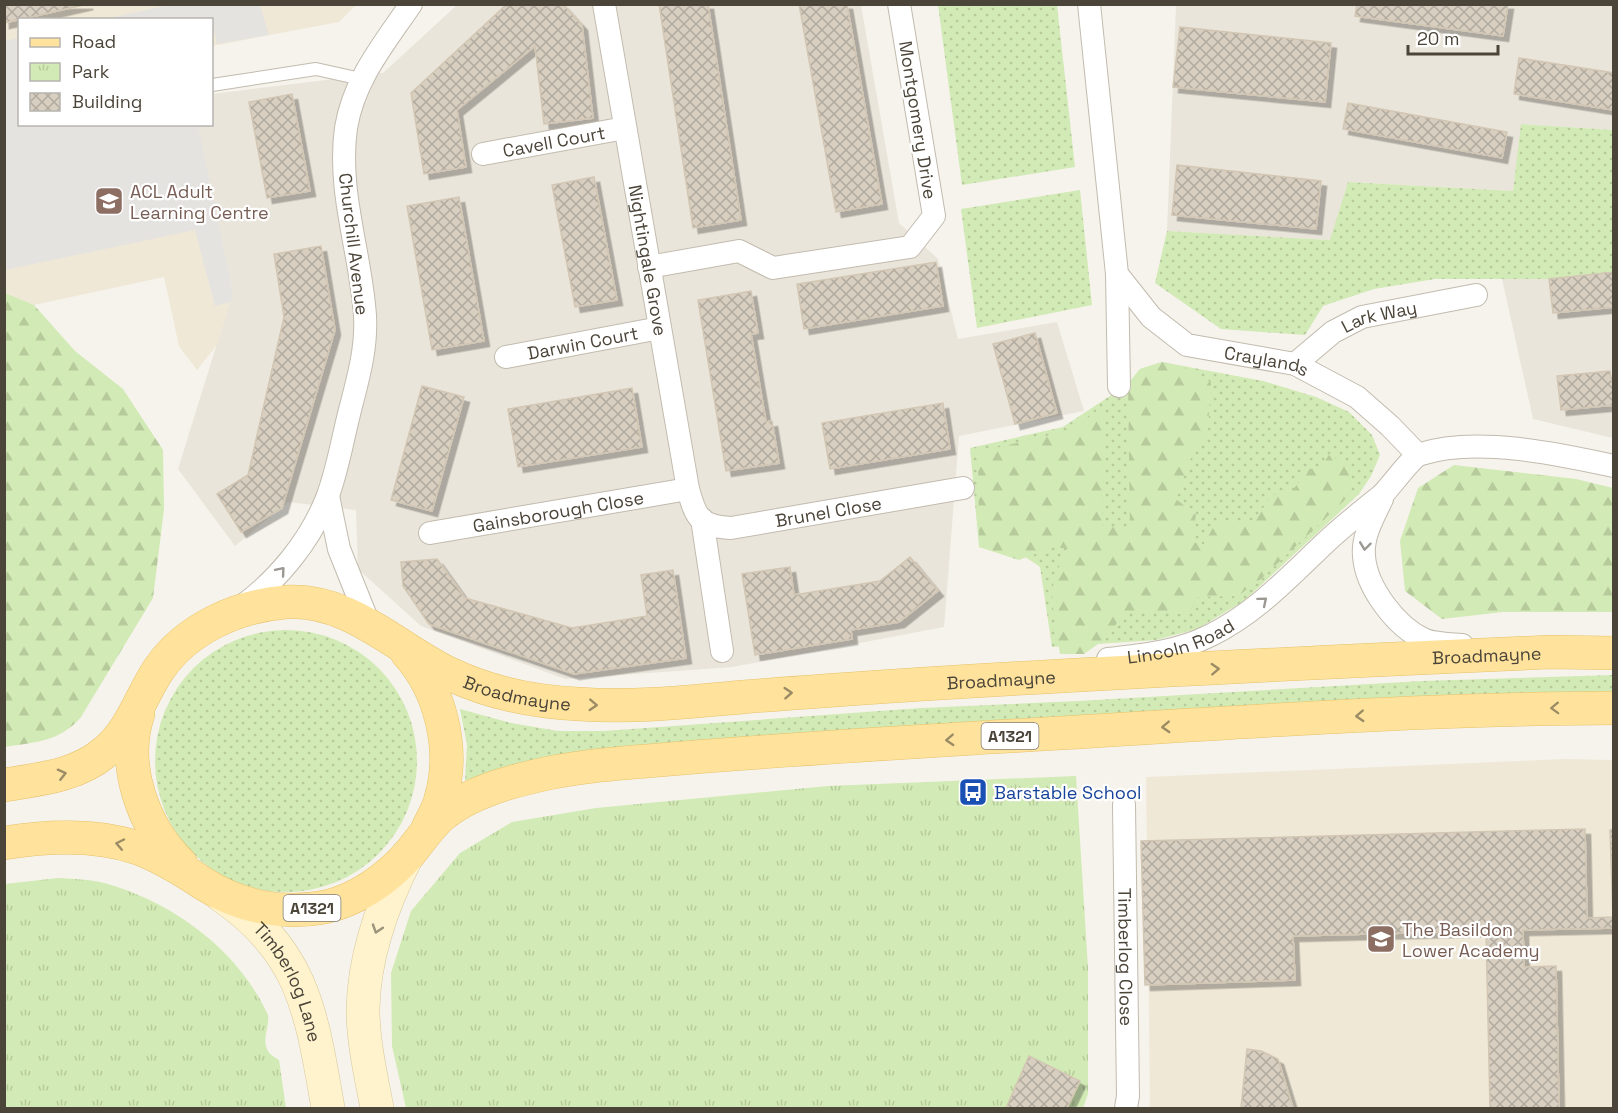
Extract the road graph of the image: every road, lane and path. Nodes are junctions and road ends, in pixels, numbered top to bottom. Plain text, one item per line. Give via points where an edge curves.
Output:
1 (411, 4) edge
2 (604, 4) edge
3 (899, 4) edge
4 (1089, 4) edge
5 (361, 79) junction
6 (213, 85) edge
7 (625, 128) junction
8 (483, 154) dead end
9 (650, 267) junction
10 (1117, 274) junction
11 (1476, 295) dead end
12 (660, 328) junction
13 (506, 357) dead end
14 (1295, 364) junction
15 (1119, 387) dead end
16 (1418, 455) junction
17 (1614, 466) edge
18 (963, 488) dead end
19 (688, 489) junction
20 (1385, 492) junction
21 (328, 496) junction
22 (699, 517) junction
23 (430, 533) dead end
24 (219, 620) junction
25 (369, 624) junction
26 (400, 645) junction
27 (722, 651) dead end
28 (1552, 652) junction
29 (1614, 653) edge
30 (926, 684) junction
31 (140, 706) junction
32 (1614, 708) edge
33 (4, 784) edge
34 (1124, 805) dead end
35 (4, 843) edge
36 (416, 845) junction
37 (199, 880) junction
38 (328, 1108) edge
39 (377, 1108) edge
40 (1126, 1108) edge

1 - 5 street, Churchill Avenue
2 - 7 street, Nightingale Grove
3 - 9 street, Montgomery Drive via 933,216 910,247 773,268 739,251
4 - 10 street
5 - 6 lane via 316,69
5 - 21 street, Churchill Avenue via 346,127 344,175 365,336
7 - 8 street, Cavell Court
7 - 9 street, Nightingale Grove
9 - 12 street, Nightingale Grove
10 - 14 street, Craylands via 1151,317 1187,345
10 - 15 street
11 - 14 street, Lark Way via 1362,317 1333,332
12 - 13 street, Darwin Court
12 - 19 street, Nightingale Grove
14 - 16 street, Craylands via 1357,397
16 - 17 street via 1451,447 1490,446
16 - 20 street, Lincoln Road
18 - 22 street, Brunel Close via 731,528 712,527
19 - 22 street, Nightingale Grove
19 - 23 street, Gainsborough Close
20 -> 28 street, Lincoln Road via 1367,530 1363,555 1369,580 1392,616 1426,640 1478,648
30 -> 20 street, Lincoln Road via 1167,651 1209,637 1247,614
24 -> 21 street, Churchill Avenue via 273,580 308,536
21 - 25 street, Churchill Avenue via 339,549
22 - 27 street, Nightingale Grove
24 - 25 main road, Broadmayne / A1321 via 254,607 290,602 316,604
24 - 31 main road, Broadmayne / A1321 via 191,636 174,652 159,669
25 - 26 main road, Broadmayne / A1321
26 -> 30 main road, Broadmayne / A1321 via 453,675 492,690 570,704 624,706
26 - 36 main road, Broadmayne / A1321 via 430,685 446,749 441,800
28 - 29 main road, Broadmayne / A1321
30 -> 28 main road, Broadmayne / A1321
33 -> 31 main road, Broadmayne / A1321 via 70,772 91,762 119,738
31 - 37 main road, Broadmayne / A1321 via 132,749 138,791 157,836
32 -> 36 main road, Broadmayne / A1321 via 1278,720 626,763 551,772 499,786 441,816
34 - 40 street, Timberlog Close
37 -> 35 main road, Broadmayne / A1321 via 163,859 106,841 48,838
36 - 37 main road, Broadmayne / A1321 via 370,888 326,907 257,907
36 -> 39 main road via 395,879 374,936 364,985 365,1034
37 - 38 main road, Timberlog Lane via 257,923 273,941 301,988 318,1046

